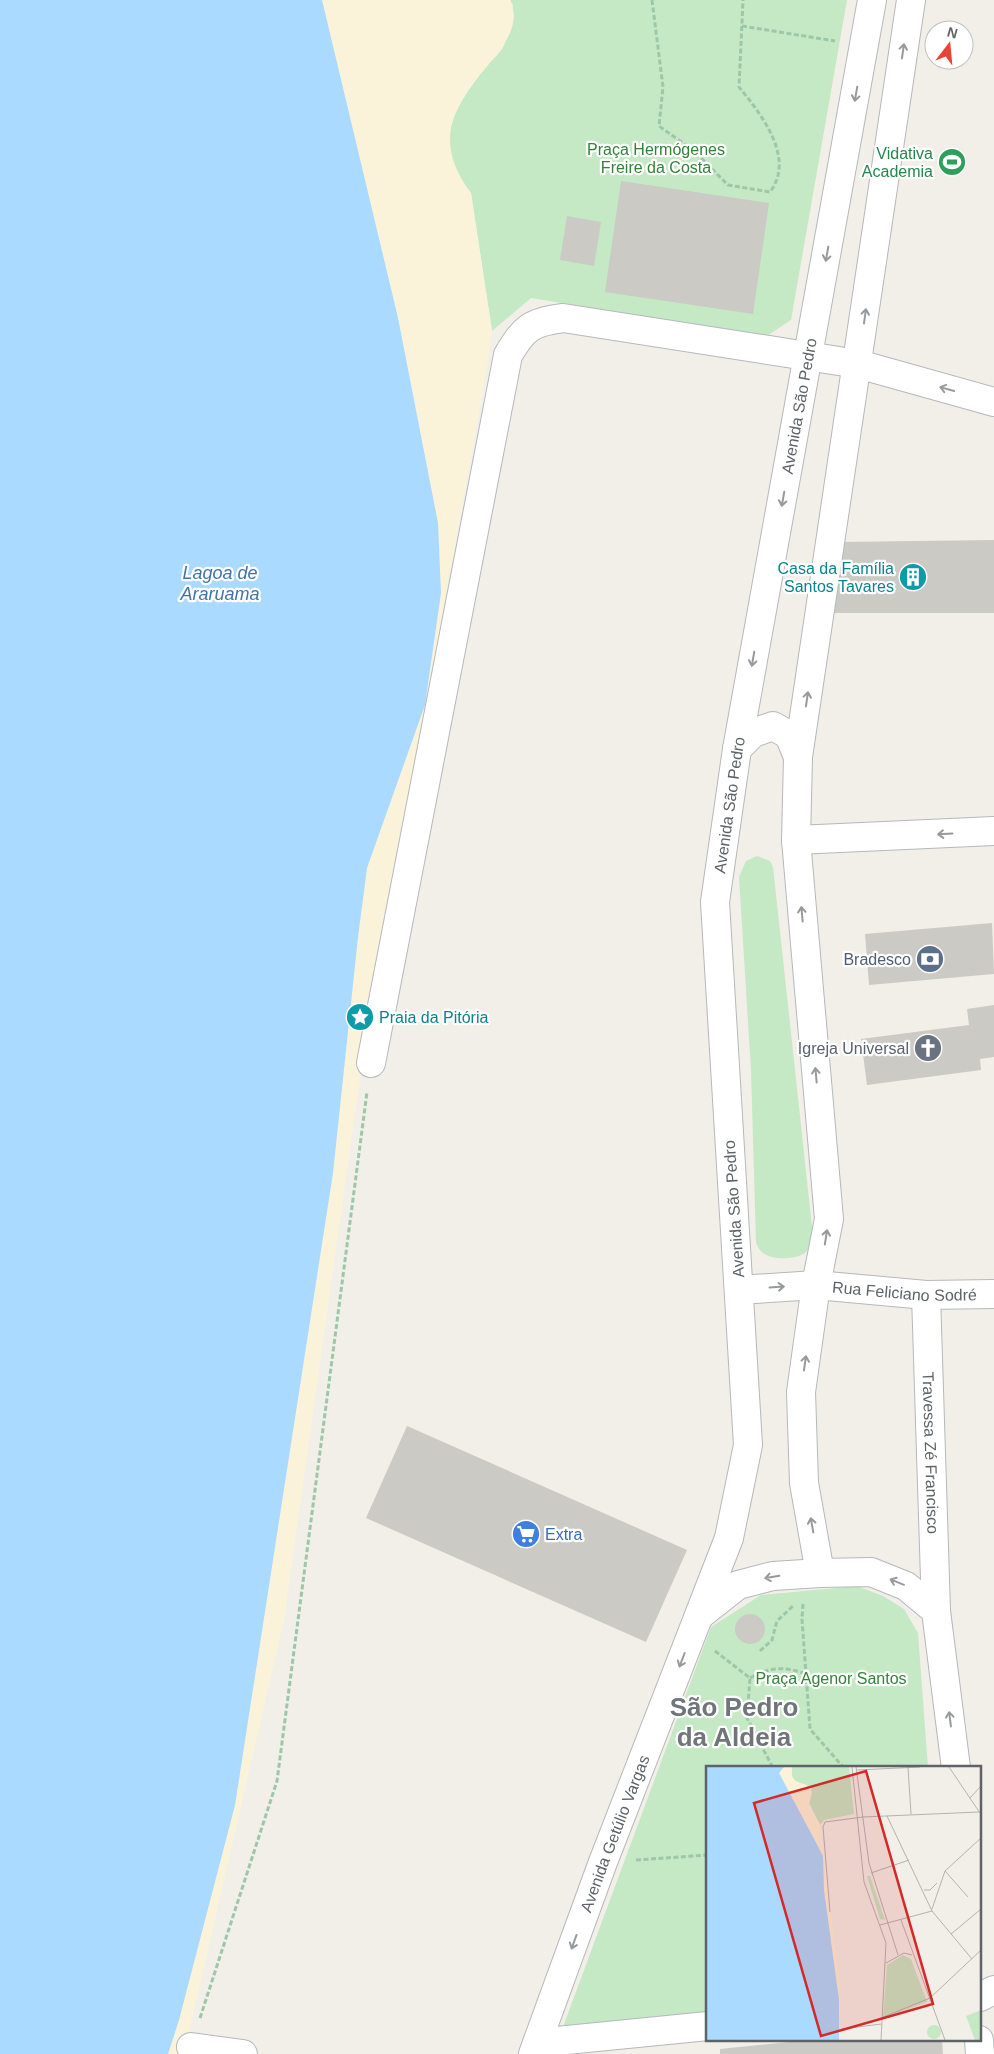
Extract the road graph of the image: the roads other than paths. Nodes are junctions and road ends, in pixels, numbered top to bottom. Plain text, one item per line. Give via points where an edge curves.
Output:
1 (872, 0) edge
2 (911, 0) edge
3 (809, 357) junction
4 (858, 364) junction
5 (994, 402) edge
6 (737, 749) junction
7 (798, 757) junction
8 (994, 832) edge
9 (796, 840) junction
10 (371, 1063) road end
11 (816, 1285) junction
12 (739, 1290) junction
13 (994, 1294) edge
14 (926, 1295) junction
15 (820, 1573) junction
16 (936, 1611) junction
17 (695, 1626) junction
18 (956, 1766) edge
19 (994, 1990) edge
20 (982, 1996) edge
21 (706, 2026) edge
22 (191, 2046) road end
23 (535, 2048) edge
24 (243, 2054) edge

1 -> 3 street, Avenida São Pedro
4 -> 2 street
3 - 4 street
3 -> 6 street, Avenida São Pedro
3 - 10 street via 563,318 540,321 522,332 508,356
5 -> 4 street
7 -> 4 street
6 - 7 street via 753,733 773,726 789,735
6 - 12 street, Avenida São Pedro via 715,902
7 - 9 street
8 -> 9 street
11 -> 9 street via 829,1219
12 -> 11 street, Rua Feliciano Sodré
11 - 14 street, Rua Feliciano Sodré
15 -> 11 street via 804,1483 801,1392
12 - 17 street, Avenida São Pedro via 748,1445 729,1538
13 - 14 street, Rua Feliciano Sodré
14 - 16 street, Travessa Zé Francisco
16 -> 15 street via 906,1586 871,1572
15 -> 17 street via 773,1576 738,1585
18 -> 16 street, Travessa Zé Francisco
17 -> 23 street, Avenida Getúlio Vargas
19 - 20 street
21 - 23 street
22 - 24 street

